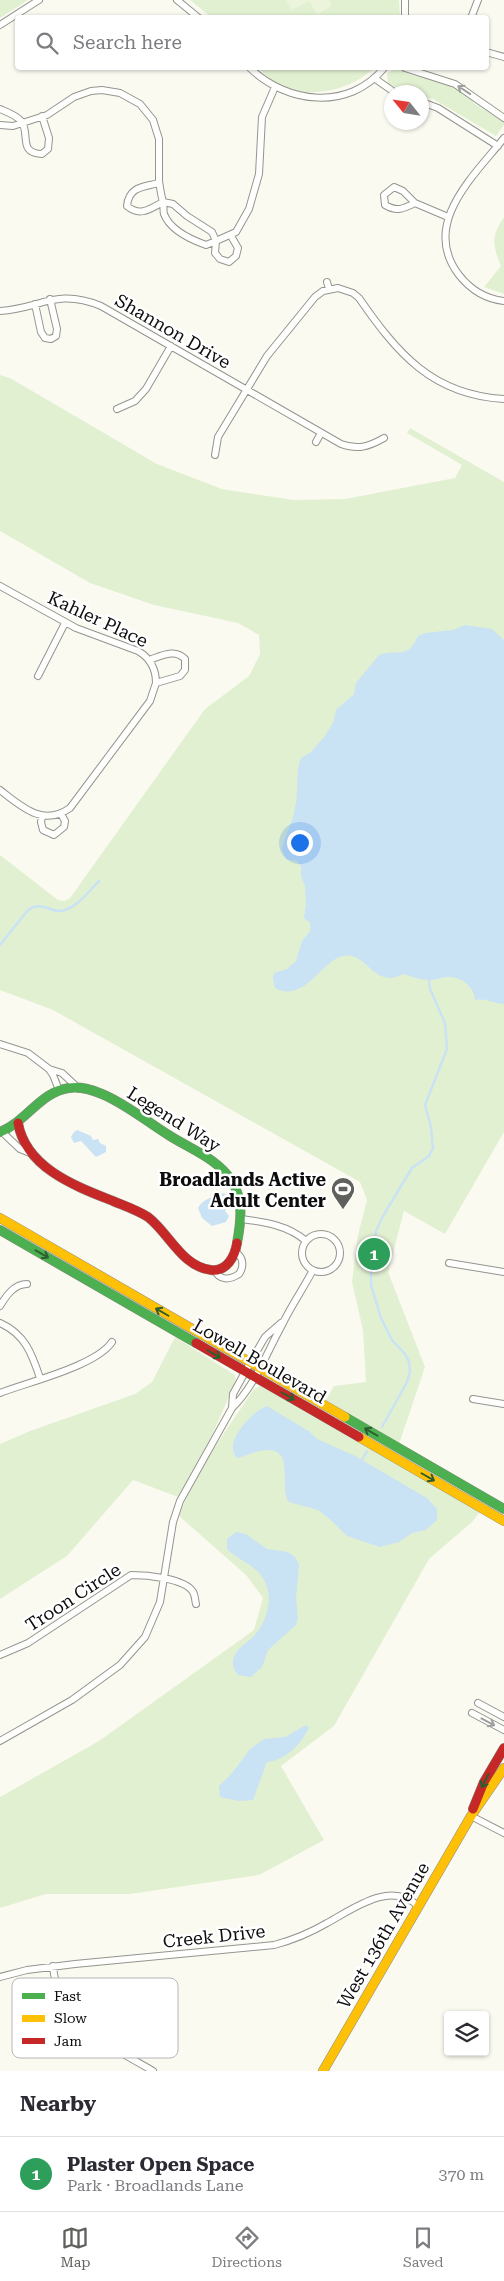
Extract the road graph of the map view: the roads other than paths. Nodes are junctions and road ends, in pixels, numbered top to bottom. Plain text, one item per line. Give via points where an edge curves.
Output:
1 (39, 0) edge
2 (177, 0) edge
3 (405, 0) edge
4 (478, 0) edge
5 (15, 15) edge
6 (16, 15) edge
7 (195, 15) edge
8 (405, 15) edge
9 (472, 15) edge
10 (0, 25) edge
11 (489, 53) edge
12 (504, 58) edge
13 (253, 70) edge
14 (382, 70) edge
15 (411, 70) edge
16 (374, 78) junction
17 (384, 85) edge
18 (275, 87) junction
19 (429, 105) edge
20 (0, 110) edge
21 (42, 116) junction
22 (504, 118) edge
23 (23, 122) junction
24 (0, 125) edge
25 (504, 138) edge
26 (498, 146) junction
27 (160, 183) junction
28 (164, 202) junction
29 (415, 203) junction
30 (448, 217) junction
31 (231, 236) junction
32 (216, 241) junction
33 (50, 299) junction
34 (504, 301) edge
35 (35, 304) junction
36 (0, 311) edge
37 (171, 346) junction
38 (246, 390) junction
39 (504, 399) edge
40 (117, 409) dead end
41 (320, 433) junction
42 (384, 438) dead end
43 (316, 442) dead end
44 (215, 455) dead end
45 (0, 586) edge
46 (65, 623) junction
47 (149, 660) junction
48 (38, 676) dead end
49 (156, 683) junction
50 (0, 790) edge
51 (61, 814) junction
52 (42, 816) junction
53 (0, 1044) edge
54 (48, 1069) junction
55 (77, 1087) junction
56 (59, 1090) junction
57 (18, 1123) junction
58 (1, 1132) edge
59 (30, 1153) junction
60 (0, 1218) edge
61 (242, 1219) junction
62 (0, 1230) edge
63 (306, 1241) junction
64 (235, 1252) junction
65 (449, 1263) dead end
66 (215, 1270) junction
67 (313, 1270) junction
68 (504, 1272) edge
69 (27, 1284) dead end
70 (0, 1306) edge
71 (283, 1321) junction
72 (0, 1323) edge
73 (112, 1342) dead end
74 (250, 1362) junction
75 (260, 1368) junction
76 (245, 1372) junction
77 (255, 1377) junction
78 (40, 1378) junction
79 (0, 1393) edge
80 (473, 1399) dead end
81 (504, 1404) edge
82 (232, 1408) junction
83 (504, 1509) edge
84 (504, 1521) edge
85 (164, 1579) junction
86 (196, 1604) dead end
87 (0, 1655) edge
88 (478, 1703) dead end
89 (472, 1714) dead end
90 (504, 1717) edge
91 (504, 1730) edge
92 (0, 1741) edge
93 (504, 1748) edge
94 (504, 1768) edge
95 (471, 1816) junction
96 (504, 1834) edge
97 (418, 1906) junction
98 (53, 1966) junction
99 (0, 1977) edge
100 (56, 1978) edge
101 (131, 2058) edge
102 (153, 2071) edge
103 (323, 2071) edge

1 - 6 street
2 - 7 street
3 - 8 street
4 - 9 street
5 - 10 street
11 - 12 street
13 - 18 street
14 - 16 street
22 -> 15 street via 455,84
16 - 17 street
16 - 18 street via 350,92 324,98 298,96
18 - 31 street via 262,116 261,155 255,191 241,226
19 - 26 street
20 - 23 street
21 - 23 street
21 - 23 street via 49,138 48,149 42,154 34,154 28,148
21 - 27 street via 91,91 112,91 130,97 147,112 157,130
23 - 24 street via 13,126
25 - 26 street
26 - 30 street via 456,199
27 - 28 street
27 - 28 street via 134,190 128,196 127,206 142,212
28 - 32 street via 173,204 212,232
28 - 32 street via 164,214 175,228 206,245
29 - 29 street via 403,190 394,187 384,195 385,205 392,209 401,210
29 - 30 street
30 - 34 street via 446,239 450,260 456,270 470,287
31 - 32 street
31 - 32 street via 238,248 236,256 229,262 215,253
33 - 35 street, Shannon Drive
33 - 35 street via 57,329 56,336 51,339 41,332
33 - 37 street, Shannon Drive via 90,302
35 - 36 street, Shannon Drive
37 - 38 street, Shannon Drive
37 - 40 street via 135,401
38 - 39 street via 274,346 328,285 353,293 405,357 433,378 464,392
38 - 41 street, Shannon Drive
38 - 44 street via 218,437
41 - 42 street, Shannon Drive via 341,444 359,448
41 - 43 street
45 - 46 street, Kahler Place
46 - 47 street, Kahler Place via 138,651
46 - 48 street
47 - 49 street
47 - 49 street, Kahler Place via 172,653 178,653 185,659 183,673
49 - 51 street via 150,701 78,801
50 - 52 street via 27,811
51 - 52 street
51 - 52 street via 64,827 54,835 43,830
53 - 54 street, Legend Way via 28,1052
54 - 55 street, Legend Way via 62,1073
54 - 56 street, Legend Way
55 - 56 main road, Legend Way
55 - 61 main road, Legend Way via 92,1090 118,1103 221,1169 237,1194
56 - 57 main road, Legend Way via 41,1099
57 - 58 main road, Legend Way
57 - 59 main road via 19,1134
58 - 59 street via 20,1149
59 - 66 main road via 40,1164 86,1190 140,1212 158,1226 189,1260
74 -> 60 main road, Lowell Boulevard
61 - 63 street via 276,1225
61 - 64 main road
62 -> 76 main road, Lowell Boulevard
63 - 67 street via 302,1258
63 - 67 street via 321,1234 332,1238 339,1247 339,1258 331,1269 326,1272
64 - 66 main road via 225,1266
64 - 66 street via 242,1262 239,1274 224,1279
65 - 68 street
67 - 71 street
69 - 70 street via 12,1290
71 - 74 street via 265,1337
71 - 75 street
72 - 78 street via 15,1331 26,1344
73 - 78 street via 93,1359
74 - 75 main road, Lowell Boulevard
74 - 76 street
75 - 77 street
83 -> 75 main road, Lowell Boulevard
76 - 77 main road, Lowell Boulevard
76 - 82 street via 233,1394
77 - 82 street via 243,1398
77 -> 84 main road, Lowell Boulevard
78 - 79 street
80 - 81 street
82 - 85 street via 180,1501 172,1522
85 - 86 street, Troon Circle via 186,1586 193,1592
85 - 87 street, Troon Circle via 124,1574 28,1643
85 - 92 street via 151,1626 127,1659 72,1700
88 - 90 street
89 -> 91 street
93 -> 95 main road, West 136th Avenue via 484,1782
94 - 95 main road, West 136th Avenue
95 - 96 street
95 - 97 main road, West 136th Avenue
97 - 98 street, Creek Drive via 404,1898 382,1896 301,1937 274,1945
97 - 103 main road, West 136th Avenue
98 - 99 street, Creek Drive
98 - 100 street
101 - 102 street

